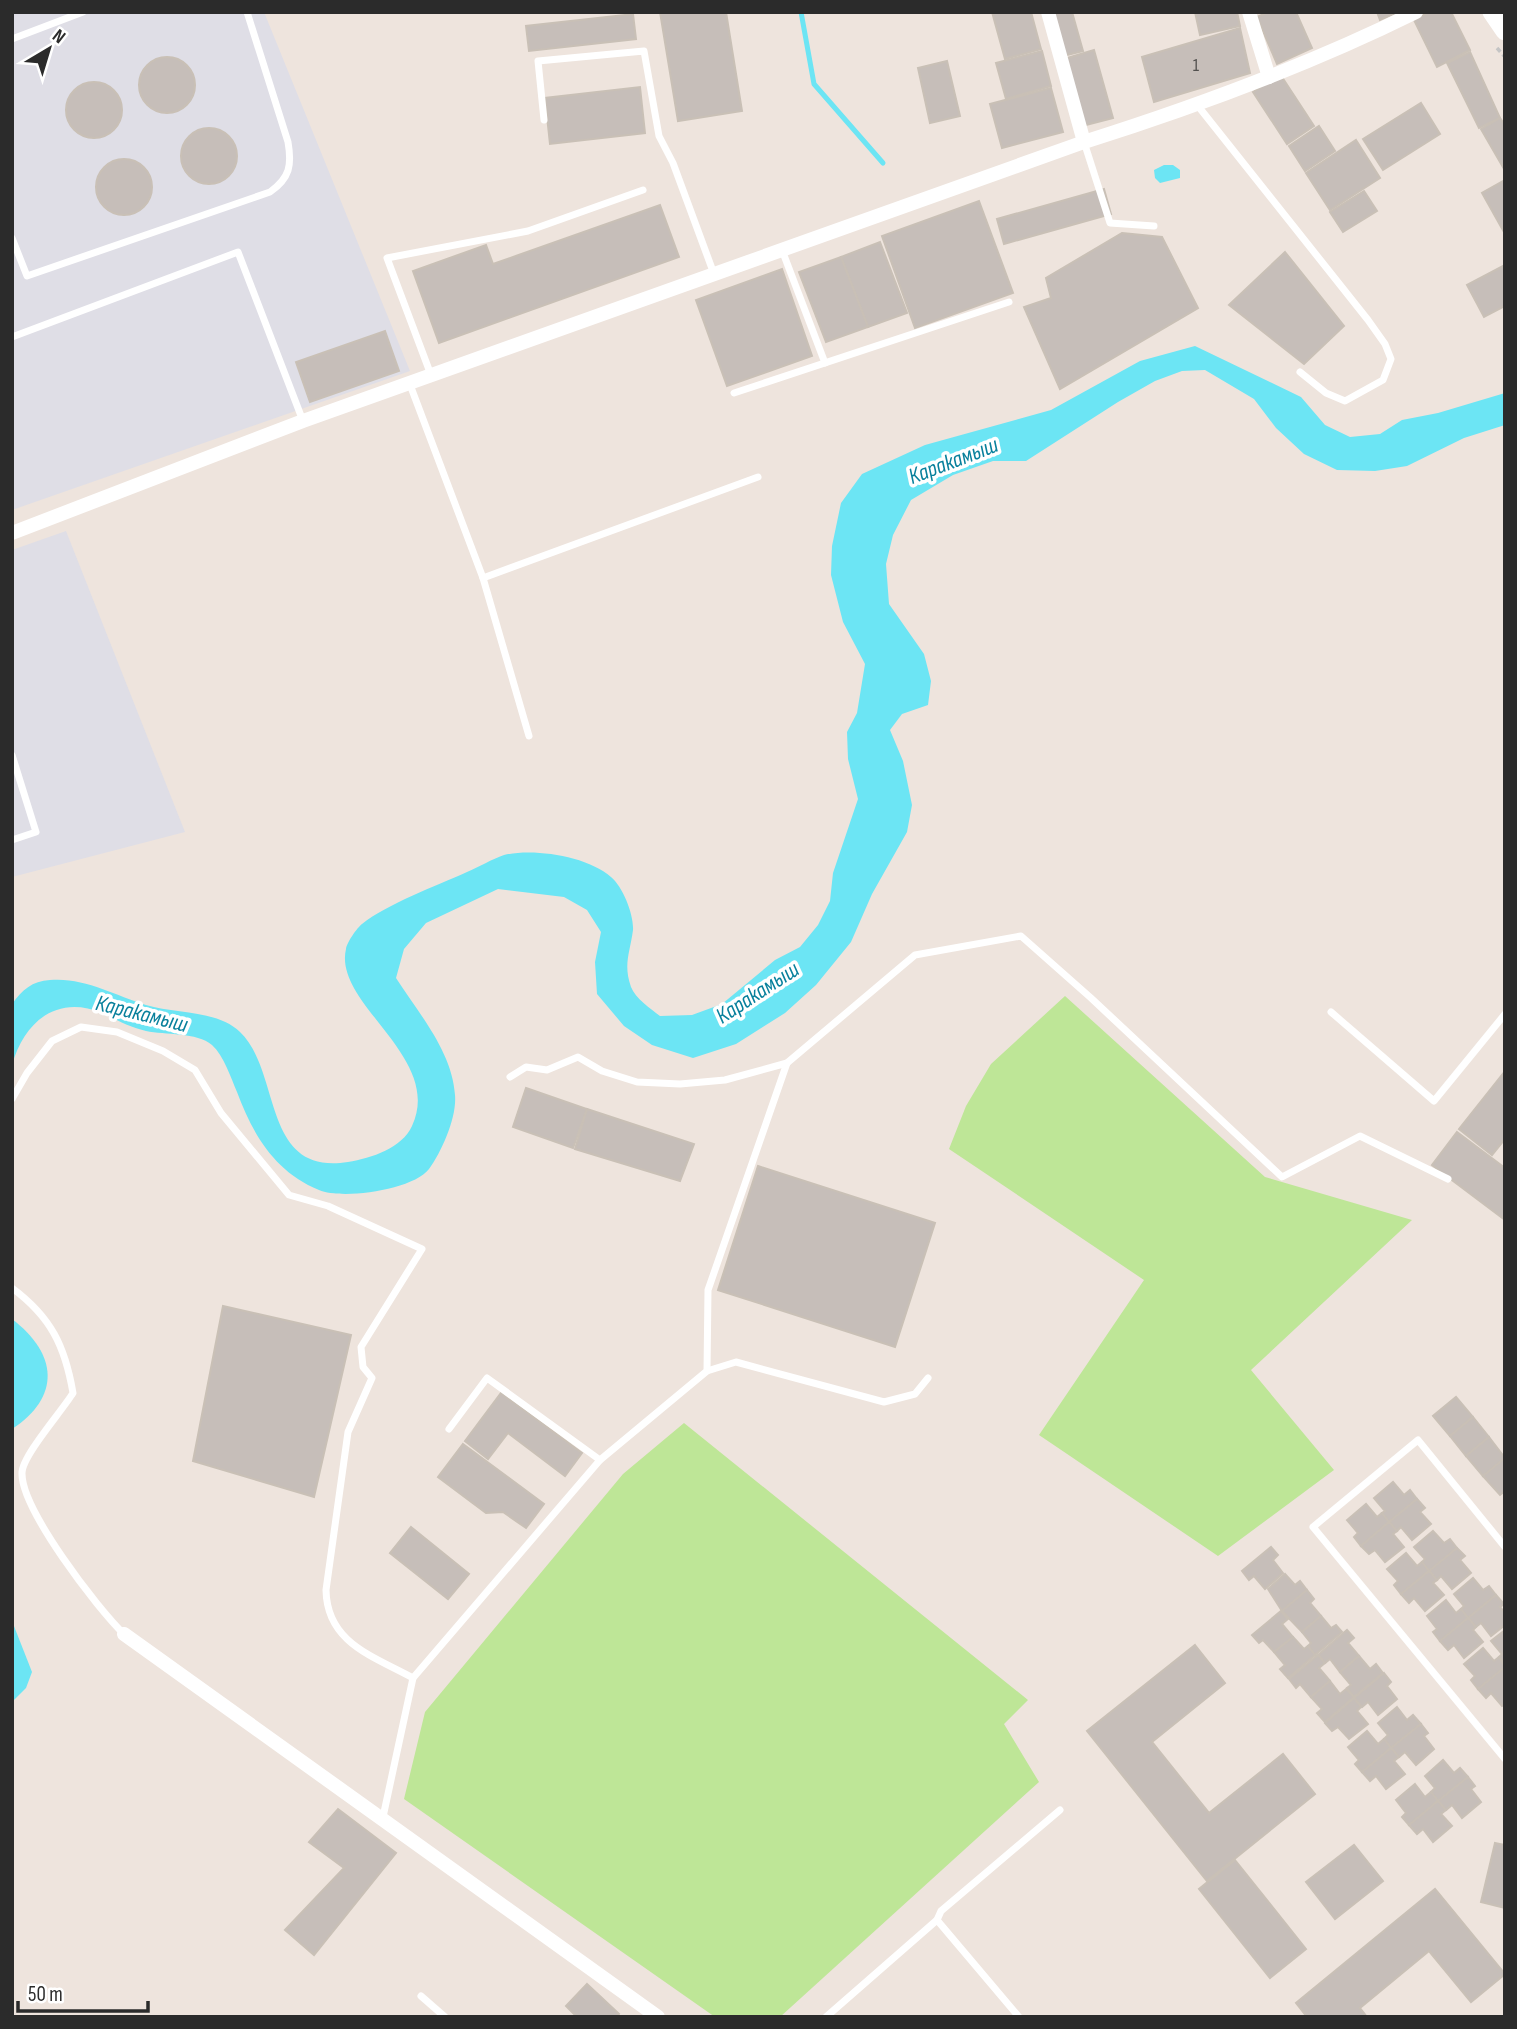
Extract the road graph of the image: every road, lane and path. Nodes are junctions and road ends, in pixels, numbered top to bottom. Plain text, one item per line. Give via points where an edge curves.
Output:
1 (83, 12) edge
2 (247, 12) edge
3 (1048, 12) edge
4 (1249, 12) edge
5 (1416, 12) edge
6 (1492, 12) edge
7 (1505, 31) edge
8 (12, 38) edge
9 (1269, 76) junction
10 (1198, 106) junction
11 (544, 120) dead end
12 (1083, 142) junction
13 (643, 190) dead end
14 (1154, 226) dead end
15 (12, 238) edge
16 (781, 250) junction
17 (714, 274) junction
18 (1009, 302) dead end
19 (12, 337) edge
20 (825, 363) junction
21 (1300, 372) dead end
22 (431, 375) junction
23 (409, 383) junction
24 (734, 393) dead end
25 (303, 421) junction
26 (758, 477) dead end
27 (12, 533) edge
28 (483, 578) junction
29 (529, 736) dead end
30 (12, 755) edge
31 (16, 779) edge
32 (12, 840) edge
33 (1331, 1012) dead end
34 (1505, 1014) edge
35 (788, 1063) junction
36 (510, 1077) dead end
37 (12, 1099) edge
38 (1448, 1179) dead end
39 (12, 1289) edge
40 (707, 1371) junction
41 (928, 1378) dead end
42 (449, 1429) dead end
43 (600, 1460) junction
44 (1505, 1547) edge
45 (124, 1634) joint
46 (413, 1678) junction
47 (1505, 1759) edge
48 (1060, 1810) dead end
49 (383, 1817) junction
50 (937, 1920) junction
51 (421, 1996) dead end
52 (445, 2017) edge
53 (658, 2017) edge
54 (826, 2017) edge
55 (1019, 2017) edge

1 - 8 lane
2 - 15 lane via 288,142 292,164 283,183 270,192 27,276
3 - 12 street
4 - 9 street
5 - 9 street via 1349,45
6 - 7 main road
9 - 10 street
10 - 12 street
10 - 21 lane via 1368,320 1391,359 1383,380 1345,401 1326,393
11 - 17 lane via 538,61 644,51 659,136
12 - 14 lane via 1110,223
12 - 16 street
13 - 22 lane via 528,231 387,258
16 - 17 street
16 - 20 lane
17 - 22 street
18 - 20 lane
19 - 25 lane via 237,252
20 - 24 lane
22 - 23 street
23 - 25 street
23 - 28 lane
25 - 27 street
26 - 28 lane
28 - 29 lane
30 - 31 lane
31 - 32 lane via 36,832
33 - 34 lane via 1433,1101
35 - 36 lane via 725,1080 680,1084 637,1082 602,1071 578,1057 547,1070 526,1067
35 - 38 lane via 915,954 1021,936 1282,1177 1360,1136
35 - 40 lane via 708,1290
37 - 46 lane via 52,1041 81,1027 117,1032 195,1070 221,1113 289,1195 328,1206 422,1249 361,1347 363,1367 372,1378 348,1432 326,1590 326,1608 337,1632
39 - 45 lane via 50,1325 67,1356 73,1393 31,1448 22,1472 30,1507 102,1613
40 - 41 lane via 736,1362 884,1402 915,1394
40 - 43 lane
42 - 43 lane via 487,1378
43 - 46 lane
44 - 47 lane via 1418,1440 1313,1527
45 - 49 street
46 - 49 lane
48 - 50 lane
49 - 53 street
50 - 54 lane
50 - 55 lane
51 - 52 lane

